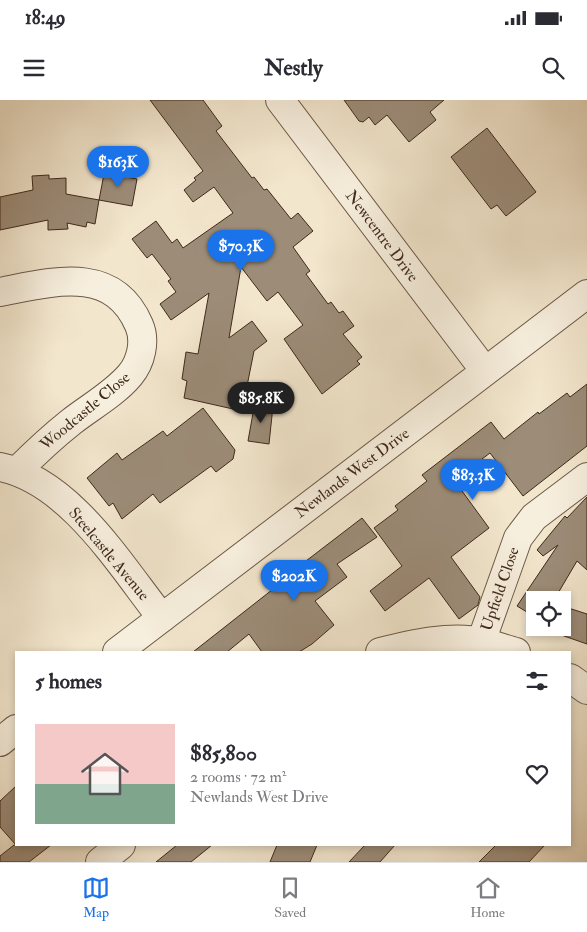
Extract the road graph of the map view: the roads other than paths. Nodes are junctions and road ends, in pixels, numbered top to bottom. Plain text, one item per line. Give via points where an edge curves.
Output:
1 (280, 100) edge
2 (0, 292) edge
3 (587, 294) edge
4 (484, 371) junction
5 (8, 469) edge
6 (587, 477) edge
7 (162, 618) junction
8 (482, 642) junction
9 (118, 651) edge
10 (384, 651) edge
11 (513, 651) edge
12 (571, 679) edge
13 (587, 690) edge
14 (15, 730) edge
15 (0, 742) edge
16 (120, 846) edge
17 (100, 862) edge

1 - 4 street, Newcentre Drive
2 - 5 street, Woodcastle Close via 73,281 96,283 122,298 133,312 143,344 130,375 109,395
3 - 4 street, Newlands West Drive
4 - 7 street, Newlands West Drive
5 - 7 street, Steelcastle Avenue via 58,495
6 - 8 street, Upfield Close via 534,517 518,538
7 - 9 street, Newlands West Drive
8 - 10 street via 418,643
8 - 11 street
12 - 13 street
14 - 15 street
16 - 17 street

